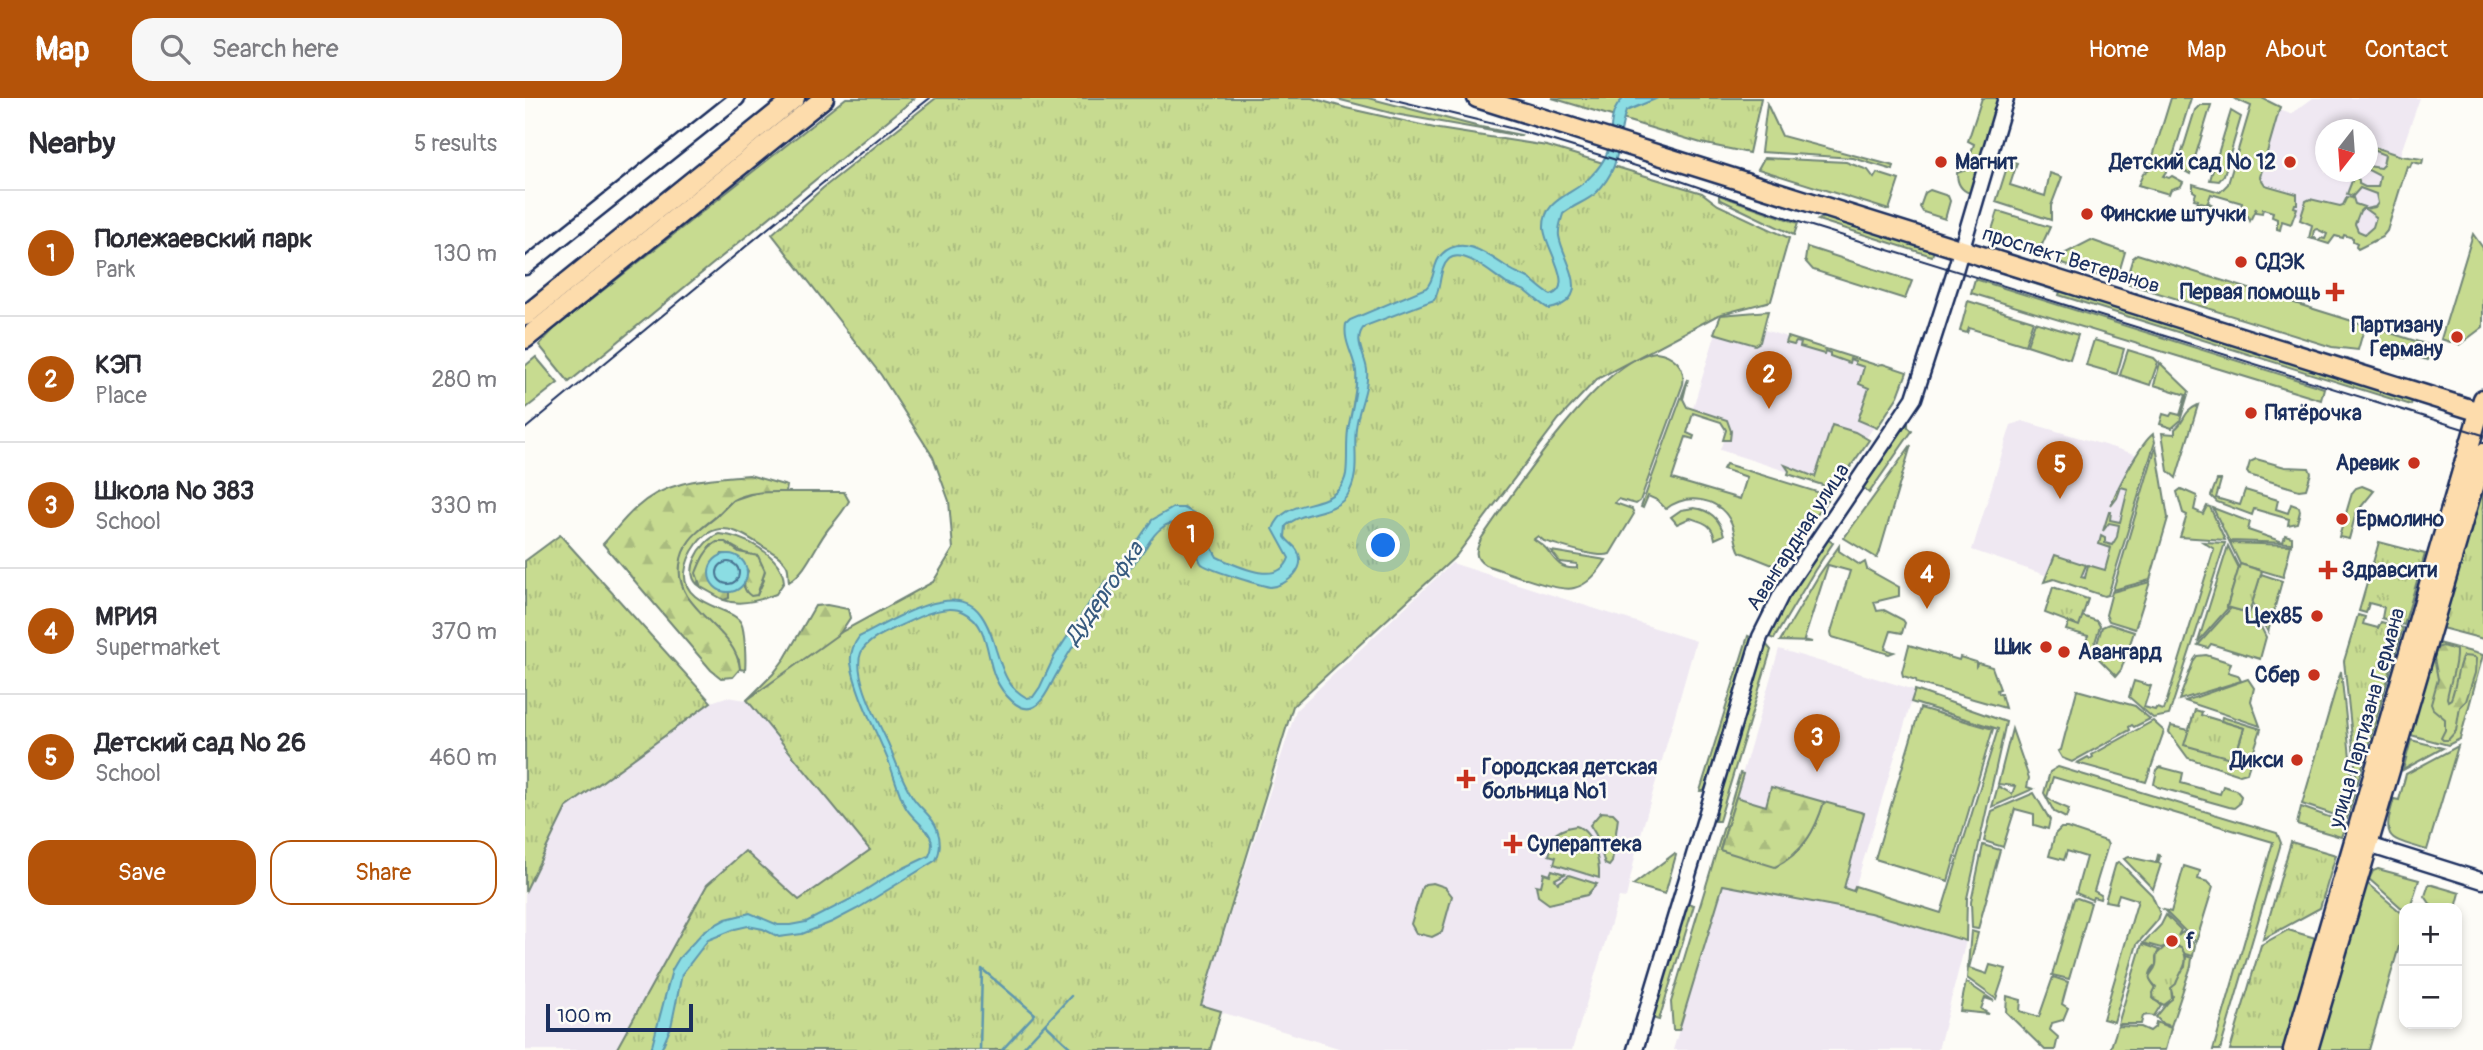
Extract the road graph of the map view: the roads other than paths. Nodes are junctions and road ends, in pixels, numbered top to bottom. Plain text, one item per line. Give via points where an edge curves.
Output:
1 (737, 98) edge
2 (795, 98) edge
3 (824, 98) edge
4 (1477, 98) edge
5 (1510, 98) edge
6 (2005, 98) edge
7 (1591, 128) junction
8 (1962, 245) junction
9 (525, 267) edge
10 (525, 316) edge
11 (525, 339) edge
12 (2482, 405) edge
13 (2483, 453) edge
14 (2361, 843) junction
15 (2483, 881) edge
16 (1635, 1050) edge
17 (2293, 1050) edge
18 (2308, 1050) edge

1 - 9 street
2 - 10 main road
3 - 11 main road
4 - 7 main road
5 - 7 main road
6 - 8 street, Авангардная улица
7 - 8 main road, проспект Ветеранов
8 - 12 main road, проспект Ветеранов
8 - 16 street, Авангардная улица via 1909,408 1781,595 1760,637
12 - 14 main road, улица Партизана Германа
13 - 14 main road, улица Партизана Германа
14 - 15 street
14 - 17 main road, улица Партизана Германа
14 - 18 main road, улица Партизана Германа

